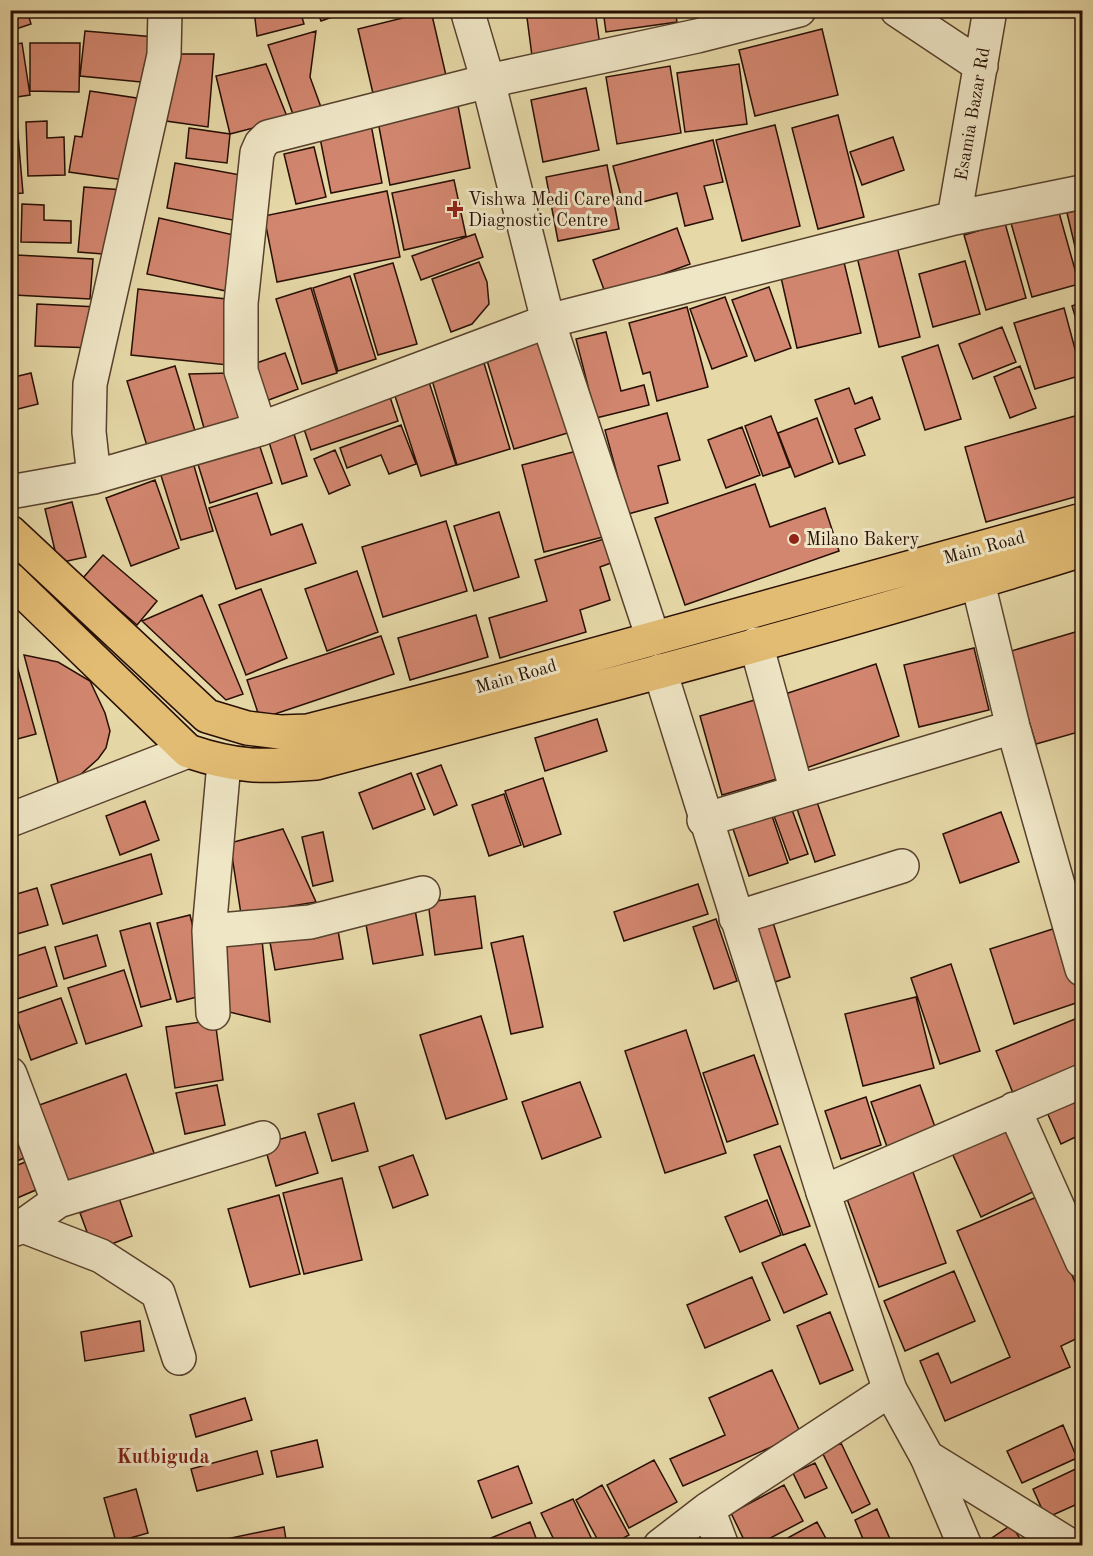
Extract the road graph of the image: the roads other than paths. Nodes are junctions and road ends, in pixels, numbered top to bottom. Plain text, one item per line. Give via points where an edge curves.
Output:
1 (165, 10) edge
2 (467, 10) edge
3 (799, 10) edge
4 (897, 10) edge
5 (990, 10) edge
6 (695, 23) edge
7 (981, 66) junction
8 (488, 81) junction
9 (1083, 192) edge
10 (954, 218) junction
11 (548, 321) junction
12 (260, 429) junction
13 (94, 477) junction
14 (10, 492) edge
15 (1083, 520) edge
16 (10, 532) edge
17 (1083, 550) edge
18 (10, 579) edge
19 (978, 583) junction
20 (653, 638) junction
21 (756, 644) junction
22 (660, 671) junction
23 (1013, 727) junction
24 (188, 751) junction
25 (224, 763) junction
26 (797, 792) junction
27 (10, 820) edge
28 (704, 820) junction
29 (902, 866) dead end
30 (423, 893) dead end
31 (736, 918) junction
32 (209, 930) junction
33 (1083, 969) edge
34 (213, 1013) dead end
35 (10, 1074) edge
36 (1083, 1081) edge
37 (1014, 1109) junction
38 (263, 1138) dead end
39 (822, 1192) junction
40 (58, 1201) junction
41 (17, 1229) edge
42 (1083, 1261) edge
43 (179, 1358) dead end
44 (890, 1390) junction
45 (927, 1457) junction
46 (708, 1509) junction
47 (660, 1545) edge
48 (722, 1545) edge
49 (965, 1545) edge
50 (1071, 1545) edge

1 - 13 street via 164,55 90,384 89,432
2 - 8 street
3 - 6 street
4 - 7 street
5 - 7 street, Esamia Bazar Rd
6 - 8 street
7 - 10 street, Esamia Bazar Rd
8 - 11 street
8 - 12 street via 268,137 261,144 241,303 241,372
9 - 10 street
10 - 11 street
11 - 12 street
11 - 20 street
12 - 13 street
13 - 14 street
15 - 20 main road, Main Road
16 - 20 main road, Main Road via 207,716 247,728 308,731
17 - 19 main road, Main Road
18 - 24 main road, Main Road
19 - 21 main road, Main Road
19 - 23 street
21 - 22 main road, Main Road
21 - 26 street
22 - 25 main road, Main Road via 316,763 264,767
22 - 28 street
23 - 26 street
23 - 33 street
24 - 25 main road, Main Road
24 - 27 street
25 - 32 street
26 - 28 street
28 - 31 street
29 - 31 street
30 - 32 street via 310,922
31 - 39 street
32 - 34 street
35 - 40 street
36 - 37 street
37 - 39 street
37 - 42 street
38 - 40 street
39 - 44 street
40 - 41 street
41 - 43 street via 101,1257 158,1293
44 - 45 street
44 - 46 street
45 - 49 street
45 - 50 street
46 - 47 street
46 - 48 street

